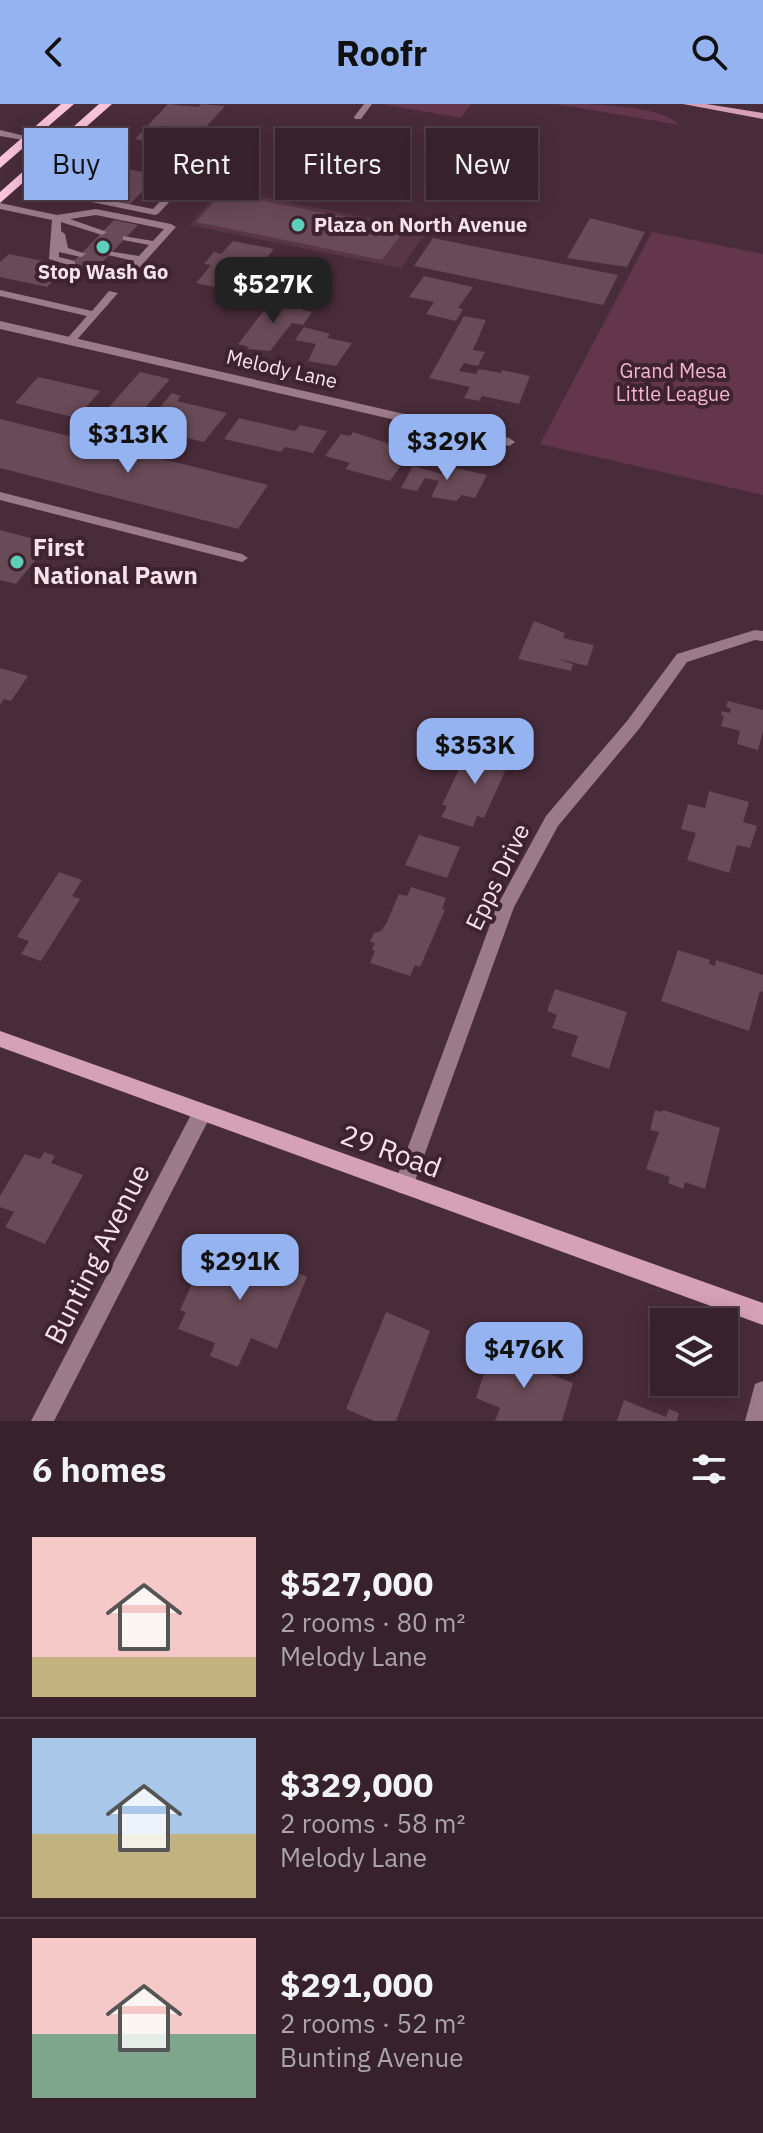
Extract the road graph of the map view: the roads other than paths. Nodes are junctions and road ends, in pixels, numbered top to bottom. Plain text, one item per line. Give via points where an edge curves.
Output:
1 (68, 104) edge
2 (106, 104) edge
3 (368, 104) edge
4 (688, 104) edge
5 (763, 116) edge
6 (358, 117) dead end
7 (40, 128) edge
8 (0, 133) edge
9 (24, 137) edge
10 (24, 142) edge
11 (0, 164) edge
12 (23, 179) joint
13 (0, 199) edge
14 (95, 200) edge
15 (166, 200) edge
16 (0, 206) edge
17 (57, 218) junction
18 (145, 255) junction
19 (72, 263) dead end
20 (97, 268) dead end
21 (0, 293) edge
22 (113, 293) dead end
23 (94, 315) junction
24 (0, 325) edge
25 (70, 341) junction
26 (509, 442) dead end
27 (0, 496) edge
28 (242, 558) dead end
29 (763, 636) edge
30 (0, 1039) edge
31 (202, 1113) junction
32 (404, 1185) junction
33 (763, 1314) edge
34 (763, 1392) edge
35 (42, 1421) edge
36 (756, 1421) edge

1 - 7 main road
2 - 12 main road
3 - 6 lane
4 - 5 main road
8 - 9 lane
10 - 11 main road
12 - 13 main road
14 - 15 lane via 155,212
16 - 17 lane
17 - 17 lane via 63,250 91,244
17 - 18 lane via 96,212 171,227
17 - 19 lane via 54,259
18 - 18 lane via 115,249
18 - 20 lane via 127,275
21 - 23 lane
22 - 23 lane
23 - 25 lane
24 - 25 street, Melody Lane
25 - 26 street, Melody Lane
27 - 28 lane
29 - 32 street, Epps Drive via 682,658 552,821 506,906
30 - 31 main road, 29 Road
31 - 32 main road, 29 Road
31 - 35 street, Bunting Avenue
32 - 33 main road, 29 Road
34 - 36 street

